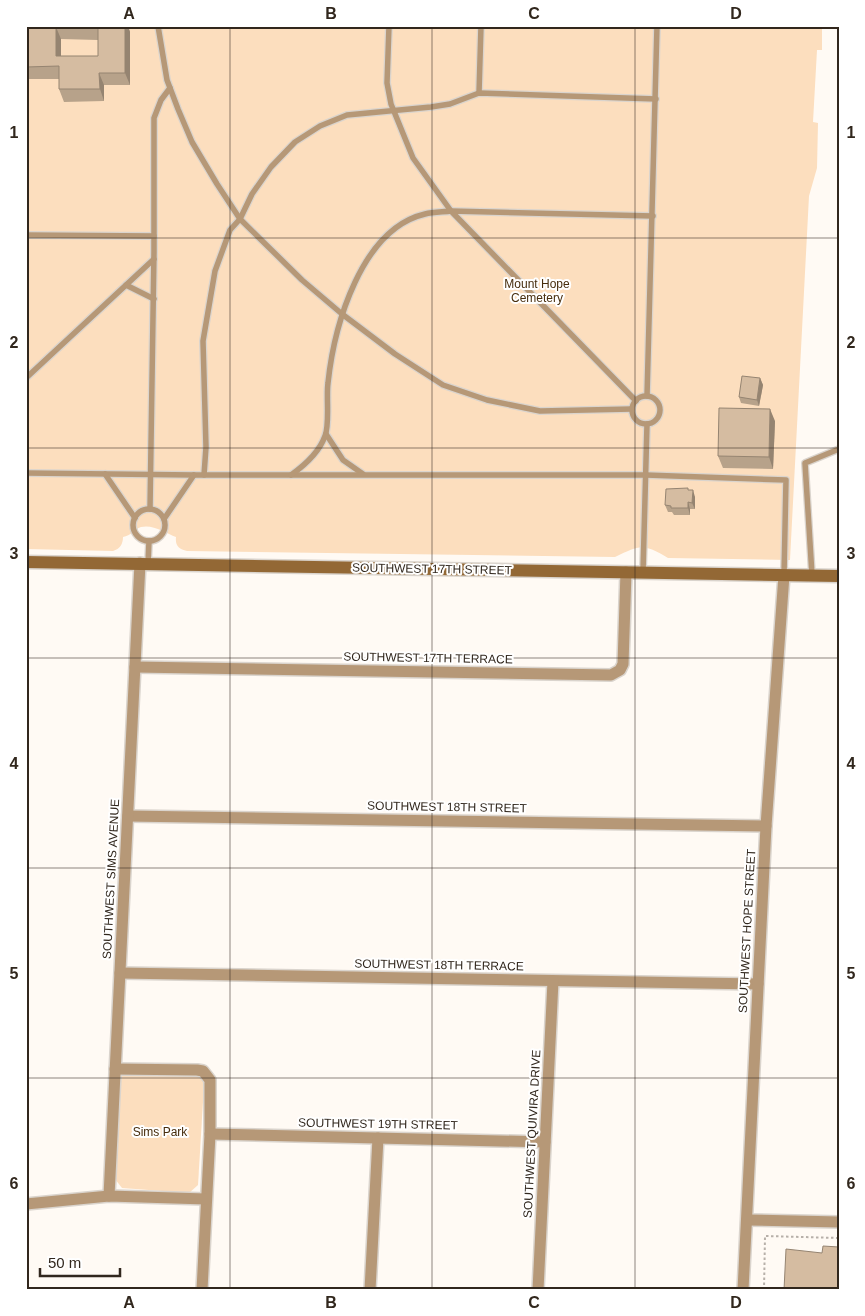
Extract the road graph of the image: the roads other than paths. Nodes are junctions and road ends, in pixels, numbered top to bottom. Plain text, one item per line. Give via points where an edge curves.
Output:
1 (158, 26) edge
2 (388, 26) edge
3 (481, 26) edge
4 (657, 26) edge
5 (170, 88) junction
6 (479, 93) junction
7 (656, 98) junction
8 (394, 110) junction
9 (451, 211) junction
10 (653, 216) junction
11 (240, 220) junction
12 (26, 234) edge
13 (154, 236) junction
14 (154, 259) junction
15 (126, 285) junction
16 (154, 299) junction
17 (342, 314) junction
18 (26, 378) edge
19 (647, 396) junction
20 (636, 401) junction
21 (632, 409) junction
22 (647, 424) junction
23 (326, 434) junction
24 (839, 449) edge
25 (26, 473) edge
26 (105, 474) junction
27 (150, 474) junction
28 (194, 475) junction
29 (204, 475) junction
30 (291, 475) junction
31 (364, 475) junction
32 (646, 475) junction
33 (150, 509) junction
34 (135, 518) junction
35 (164, 518) junction
36 (149, 541) junction
37 (26, 562) edge
38 (144, 564) junction
39 (626, 572) junction
40 (643, 572) junction
41 (784, 575) junction
42 (812, 575) junction
43 (839, 576) edge
44 (135, 667) junction
45 (128, 816) junction
46 (766, 826) junction
47 (120, 973) junction
48 (553, 980) junction
49 (758, 984) junction
50 (115, 1069) junction
51 (210, 1134) junction
52 (378, 1138) junction
53 (545, 1142) junction
54 (109, 1196) junction
55 (206, 1199) junction
56 (26, 1204) edge
57 (747, 1220) junction
58 (839, 1222) edge
59 (202, 1290) edge
60 (370, 1290) edge
61 (538, 1290) edge
62 (743, 1290) edge

1 - 5 lane
2 - 8 lane via 387,83
3 - 6 lane
4 - 7 lane
5 - 11 lane via 192,142
5 - 13 lane via 154,118
6 - 7 lane
6 - 8 lane via 431,108
7 - 10 lane
8 - 9 lane via 413,158
8 - 11 lane via 347,115 320,126 295,142 266,174
9 - 10 lane
9 - 17 lane via 424,214 383,239 362,268
9 - 20 lane
10 - 19 lane
11 - 17 lane
11 - 29 lane via 230,230 215,270 204,333
12 - 13 lane
13 - 14 lane
14 - 15 lane
14 - 16 lane
15 - 16 lane
15 - 18 lane
16 - 27 lane
17 - 21 lane via 443,385 488,400 540,411
17 - 23 lane via 328,384
19 - 20 lane
19 - 22 lane via 655,400 660,412 656,420
20 - 21 lane
21 - 22 lane via 635,418
22 - 32 lane
23 - 30 lane via 316,453
23 - 31 lane via 342,460
24 - 42 lane via 805,462
25 - 26 lane
26 - 27 lane
26 - 34 lane
27 - 28 lane
27 - 33 lane
28 - 29 lane
28 - 35 lane
29 - 30 lane
30 - 31 lane
31 - 32 lane
32 - 40 lane
32 - 41 lane via 786,480
33 - 34 lane via 142,510
33 - 35 lane
34 - 36 lane via 136,533
35 - 36 lane via 163,534
36 - 38 lane
37 - 38 main road, SOUTHWEST 17TH STREET
38 - 39 main road, SOUTHWEST 17TH STREET
38 - 44 street, SOUTHWEST SIMS AVENUE
39 - 40 main road, SOUTHWEST 17TH STREET
39 - 44 street, SOUTHWEST 17TH TERRACE via 624,664 611,675
40 - 41 main road, SOUTHWEST 17TH STREET
41 - 42 main road, SOUTHWEST 17TH STREET
41 - 46 street, SOUTHWEST HOPE STREET
42 - 43 main road, SOUTHWEST 17TH STREET
44 - 45 street, SOUTHWEST SIMS AVENUE
45 - 46 street, SOUTHWEST 18TH STREET
45 - 47 street, SOUTHWEST SIMS AVENUE
46 - 49 street, SOUTHWEST HOPE STREET
47 - 48 street, SOUTHWEST 18TH TERRACE
47 - 50 street, SOUTHWEST SIMS AVENUE
48 - 49 street, SOUTHWEST 18TH TERRACE
48 - 53 street, SOUTHWEST QUIVIRA DRIVE
49 - 57 street, SOUTHWEST HOPE STREET
50 - 51 street via 203,1071 210,1080
50 - 54 street, SOUTHWEST SIMS AVENUE
51 - 52 street, SOUTHWEST 19TH STREET
51 - 55 street
52 - 53 street, SOUTHWEST 19TH STREET
52 - 60 street
53 - 61 street, SOUTHWEST QUIVIRA DRIVE
54 - 55 street
54 - 56 street
55 - 59 street
57 - 58 street
57 - 62 street, SOUTHWEST HOPE STREET

